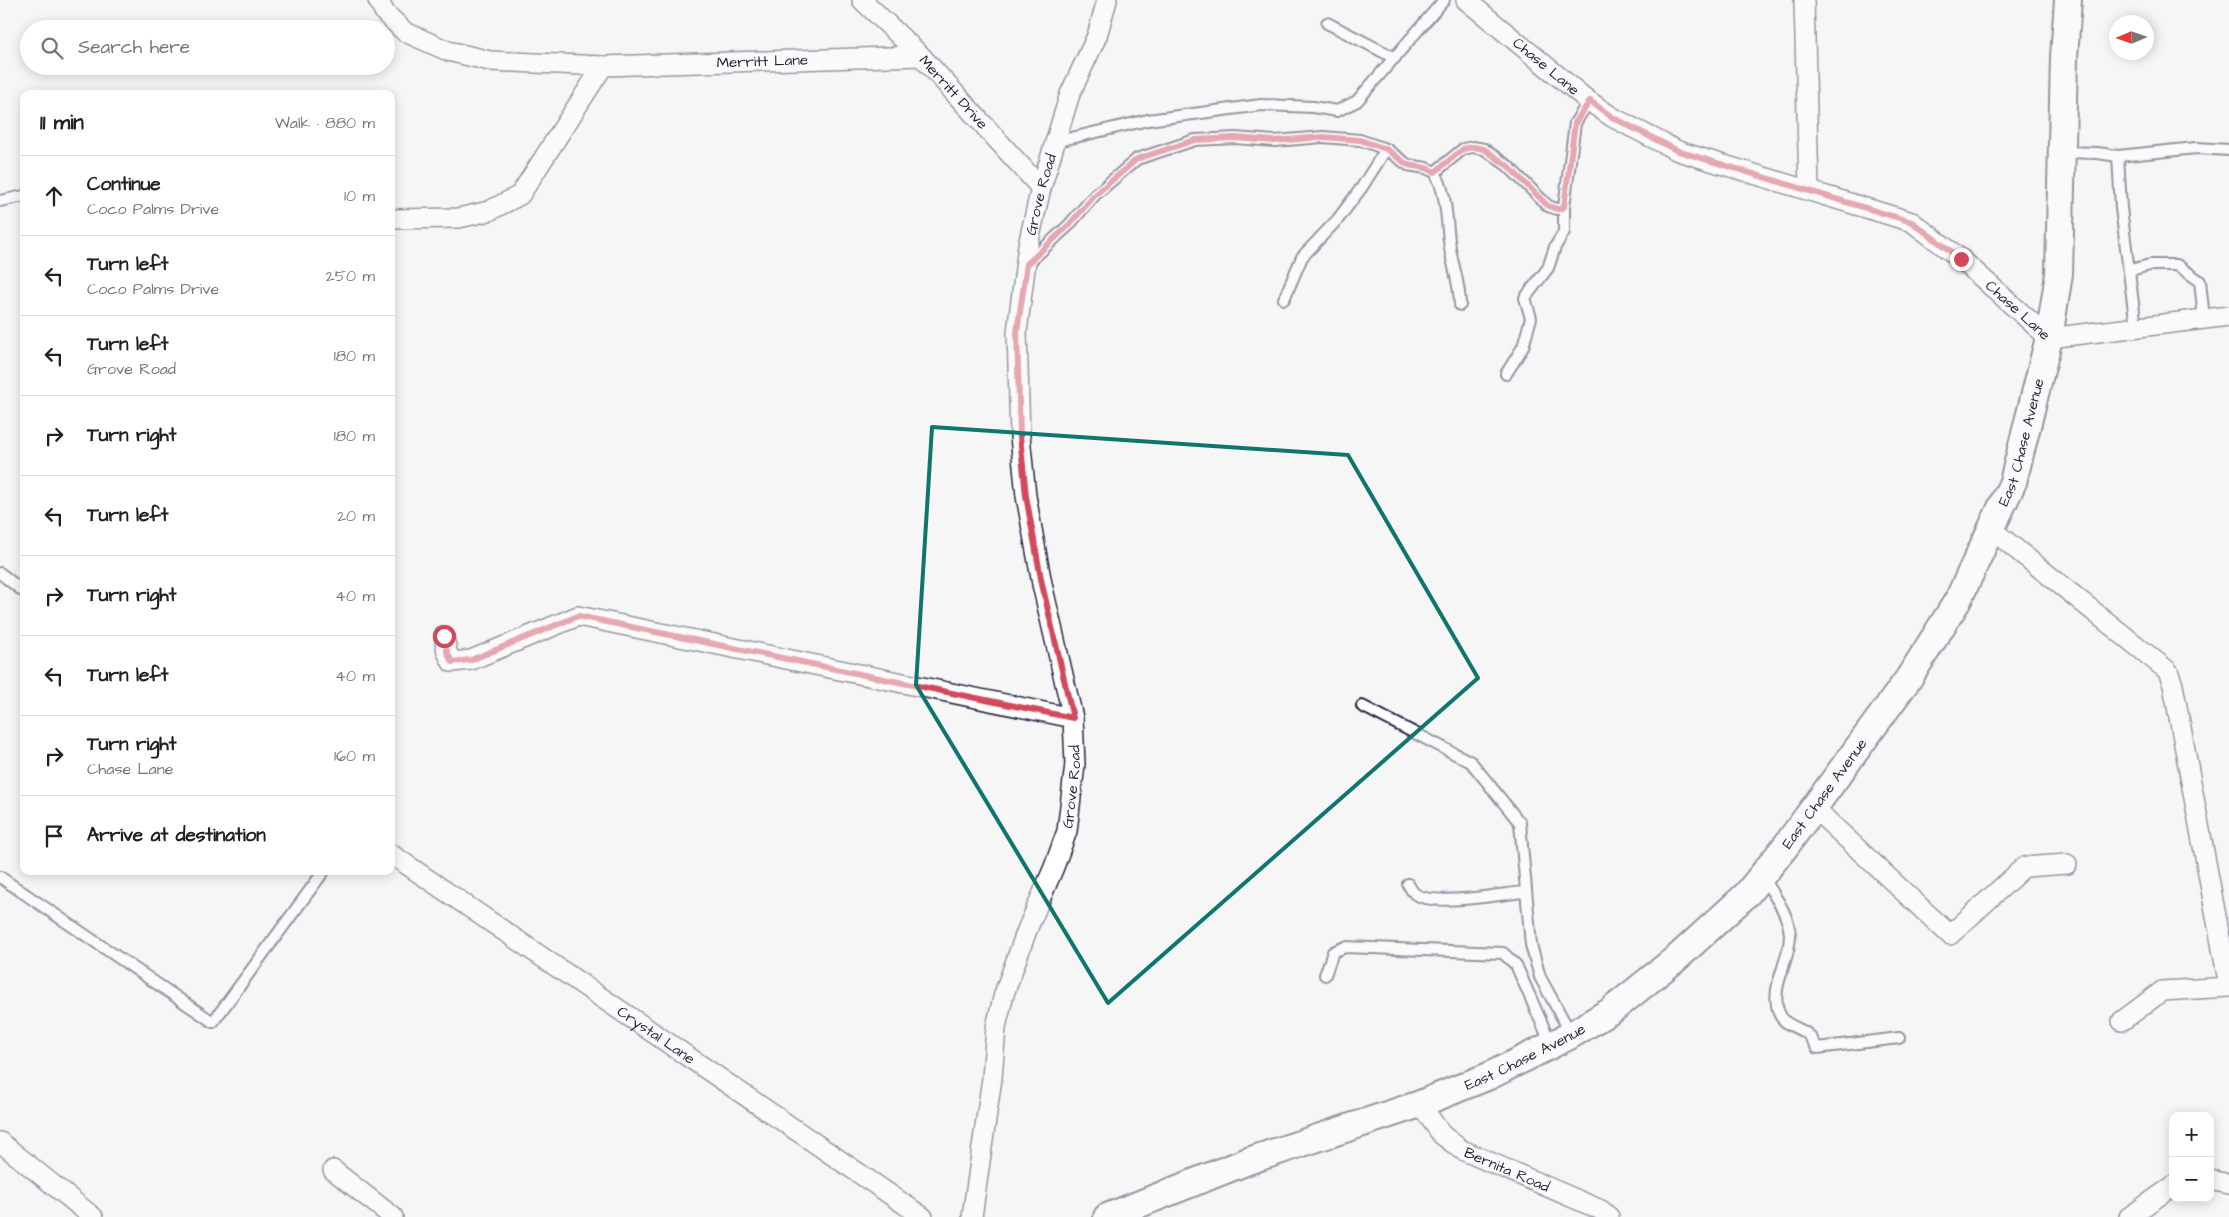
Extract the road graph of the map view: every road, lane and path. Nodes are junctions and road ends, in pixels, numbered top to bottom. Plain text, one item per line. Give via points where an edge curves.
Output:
1 (378, 0) edge
2 (862, 0) edge
3 (1107, 0) edge
4 (1444, 0) edge
5 (1466, 0) edge
6 (1804, 0) edge
7 (2068, 0) edge
8 (392, 20) edge
9 (395, 23) edge
10 (1327, 23) dead end
11 (921, 56) junction
12 (1395, 58) junction
13 (603, 66) junction
14 (1590, 101) junction
15 (1053, 143) junction
16 (1386, 149) junction
17 (2229, 150) edge
18 (2062, 152) junction
19 (2118, 156) junction
20 (1435, 172) junction
21 (1041, 188) junction
22 (1809, 190) junction
23 (20, 197) edge
24 (0, 201) edge
25 (1564, 207) junction
26 (395, 219) edge
27 (1027, 264) junction
28 (2130, 270) junction
29 (1284, 299) dead end
30 (1460, 305) dead end
31 (2229, 316) edge
32 (2204, 319) junction
33 (2136, 328) junction
34 (2050, 338) junction
35 (1506, 374) dead end
36 (1991, 529) junction
37 (0, 573) edge
38 (20, 589) edge
39 (444, 636) dead end
40 (1362, 706) dead end
41 (1073, 718) junction
42 (1814, 808) junction
43 (395, 857) edge
44 (2067, 864) dead end
45 (321, 875) edge
46 (1762, 876) junction
47 (0, 877) edge
48 (1408, 884) dead end
49 (1525, 892) junction
50 (1325, 974) dead end
51 (2229, 987) edge
52 (2122, 1021) dead end
53 (1899, 1038) dead end
54 (1561, 1040) junction
55 (1420, 1104) junction
56 (0, 1142) edge
57 (333, 1170) dead end
58 (2214, 1181) edge
59 (2229, 1184) edge
60 (2169, 1189) edge
61 (93, 1217) edge
62 (393, 1217) edge
63 (923, 1217) edge
64 (972, 1217) edge
65 (1107, 1217) edge
66 (1608, 1217) edge
67 (2129, 1217) edge

1 - 8 street, Merritt Lane
2 - 11 street, Merritt Drive
3 - 15 street, Grove Road via 1097,36 1070,94
4 - 12 lane
5 - 14 street, Chase Lane
6 - 22 street
7 - 18 main road, East Chase Avenue
9 - 13 street, Merritt Lane via 405,32 448,51 490,61
10 - 12 lane
11 - 13 street, Merritt Lane
11 - 21 street, Merritt Drive
12 - 15 lane via 1356,101 1337,111 1261,105 1148,120
13 - 26 street via 520,195 489,211 459,218
14 - 22 street, Chase Lane via 1612,117 1678,151
14 - 25 lane via 1575,123
15 - 21 street, Grove Road
16 - 20 lane via 1408,165
16 - 27 lane via 1360,140 1323,137 1274,141 1235,138 1195,140 1137,159 1095,195 1068,226
16 - 29 lane via 1342,213 1302,258
17 - 19 lane via 2196,148
18 - 19 lane
18 - 34 main road, East Chase Avenue via 2059,274
19 - 28 lane
20 - 25 lane via 1463,149 1484,149 1508,166 1548,206 1555,209
20 - 30 lane via 1442,185
21 - 27 street, Grove Road
22 - 34 street, Chase Lane via 1912,222 1961,259
23 - 24 lane
25 - 35 lane via 1564,232 1548,268 1525,298 1531,318 1523,347
27 - 41 street, Grove Road via 1017,332 1020,436 1026,496
28 - 32 lane via 2150,264 2177,265 2200,281
28 - 33 lane
31 - 32 street, Chase Lane
32 - 33 street, Chase Lane
33 - 34 street, Chase Lane
34 - 36 main road, East Chase Avenue via 2013,482
36 - 42 main road, East Chase Avenue via 1958,600 1909,678
36 - 51 street via 2168,671
37 - 38 lane
39 - 41 street via 452,662 471,660 578,616
40 - 49 lane via 1471,762 1520,823
41 - 64 street, Grove Road via 1075,764 1067,831 1004,994 996,1027
42 - 44 street via 1950,935 2024,867
42 - 46 main road, East Chase Avenue
43 - 63 street, Crystal Lane
45 - 47 lane via 213,1022
46 - 53 lane via 1786,916 1790,935 1776,993 1780,1014 1789,1025 1808,1034 1818,1048
46 - 54 main road, East Chase Avenue via 1678,957 1612,1010
48 - 49 lane via 1414,893 1427,898 1456,900
49 - 54 lane via 1531,945
50 - 54 lane via 1333,952 1346,947 1503,952 1516,966
51 - 52 street via 2162,992
54 - 55 main road, East Chase Avenue via 1489,1076
55 - 65 main road, East Chase Avenue via 1248,1161
55 - 66 street, Bernita Road via 1442,1135 1462,1150 1600,1210
56 - 61 street
57 - 62 street
58 - 59 street
60 - 67 street

